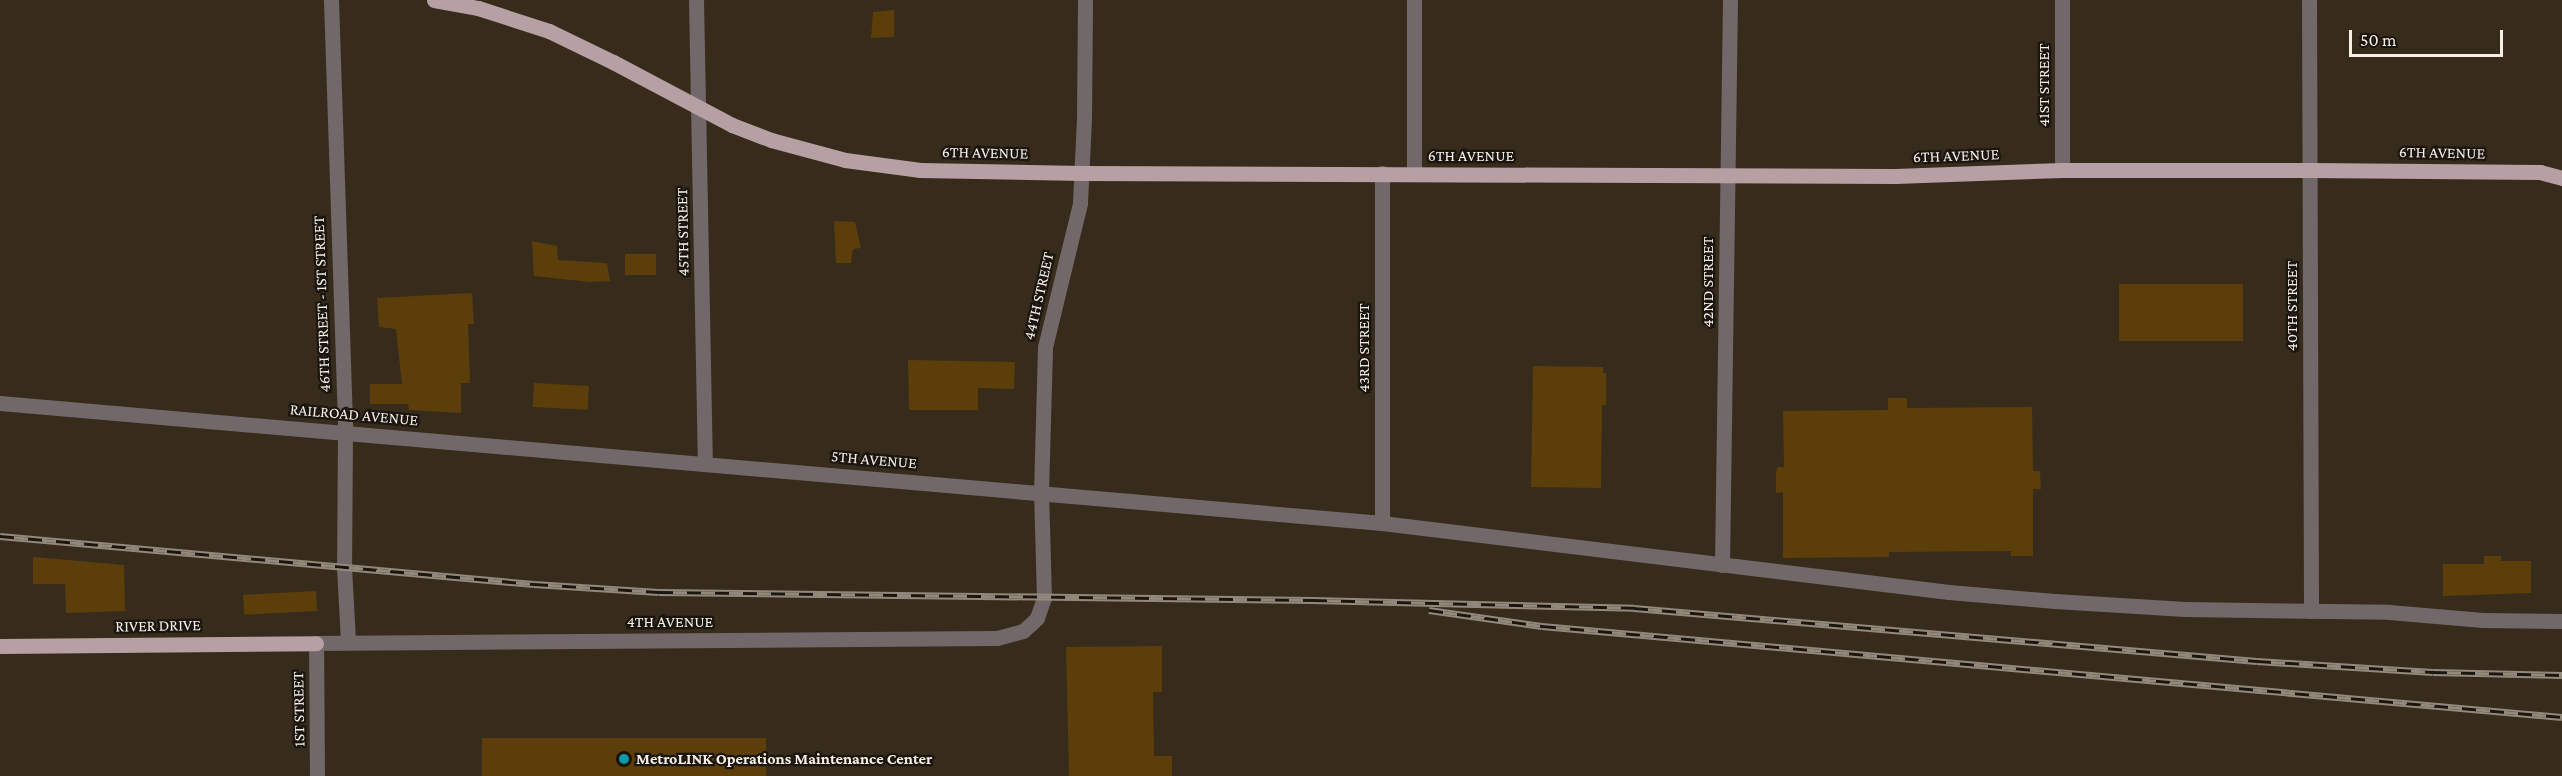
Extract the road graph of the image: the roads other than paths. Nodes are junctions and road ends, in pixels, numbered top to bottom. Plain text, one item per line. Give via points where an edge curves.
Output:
1 (331, 0) edge
2 (434, 0) edge
3 (696, 0) edge
4 (1085, 0) edge
5 (1414, 0) edge
6 (1730, 0) edge
7 (2062, 0) edge
8 (2309, 0) edge
9 (699, 107) junction
10 (2562, 169) edge
11 (2062, 170) junction
12 (2309, 170) junction
13 (2540, 172) junction
14 (1382, 173) junction
15 (1082, 174) junction
16 (1414, 174) junction
17 (1728, 175) junction
18 (2562, 178) edge
19 (0, 403) edge
20 (345, 432) junction
21 (705, 464) junction
22 (1041, 492) junction
23 (1382, 522) junction
24 (1722, 565) junction
25 (2311, 611) junction
26 (2562, 621) edge
27 (1023, 631) joint
28 (316, 642) junction
29 (348, 642) junction
30 (0, 646) edge
31 (317, 776) edge

1 - 20 street, 46TH STREET - 1ST STREET
2 - 9 main road, 6TH AVENUE via 478,8 549,31
3 - 9 street, 45TH STREET
4 - 15 street, 44TH STREET
5 - 16 street
6 - 17 street, 42ND STREET
7 - 11 street, 41ST STREET
8 - 12 street, 40TH STREET
9 - 15 main road, 6TH AVENUE via 771,140 845,160 930,170
9 - 21 street, 45TH STREET
10 - 13 street, 6TH AVENUE
11 - 12 main road, 6TH AVENUE
11 - 17 main road, 6TH AVENUE via 1895,176
12 - 13 main road, 6TH AVENUE
12 - 25 street, 40TH STREET
13 - 18 main road, 6TH AVENUE
14 - 15 main road, 6TH AVENUE
14 - 16 main road, 6TH AVENUE
14 - 23 street, 43RD STREET
15 - 22 street, 44TH STREET via 1080,203 1045,348
16 - 17 main road, 6TH AVENUE
17 - 24 street, 42ND STREET
19 - 20 street, RAILROAD AVENUE
20 - 21 street, RAILROAD AVENUE
20 - 29 street, 46TH STREET - 1ST STREET
21 - 22 street, 5TH AVENUE
22 - 23 street, 5TH AVENUE
22 - 27 street, 44TH STREET via 1044,598 1037,618
23 - 24 street, 5TH AVENUE
24 - 25 street, 5TH AVENUE via 2055,601
25 - 26 street, 5TH AVENUE
27 - 29 street, 4TH AVENUE via 997,638
28 - 29 street, 4TH AVENUE
28 - 30 main road, RIVER DRIVE
28 - 31 street, 1ST STREET

